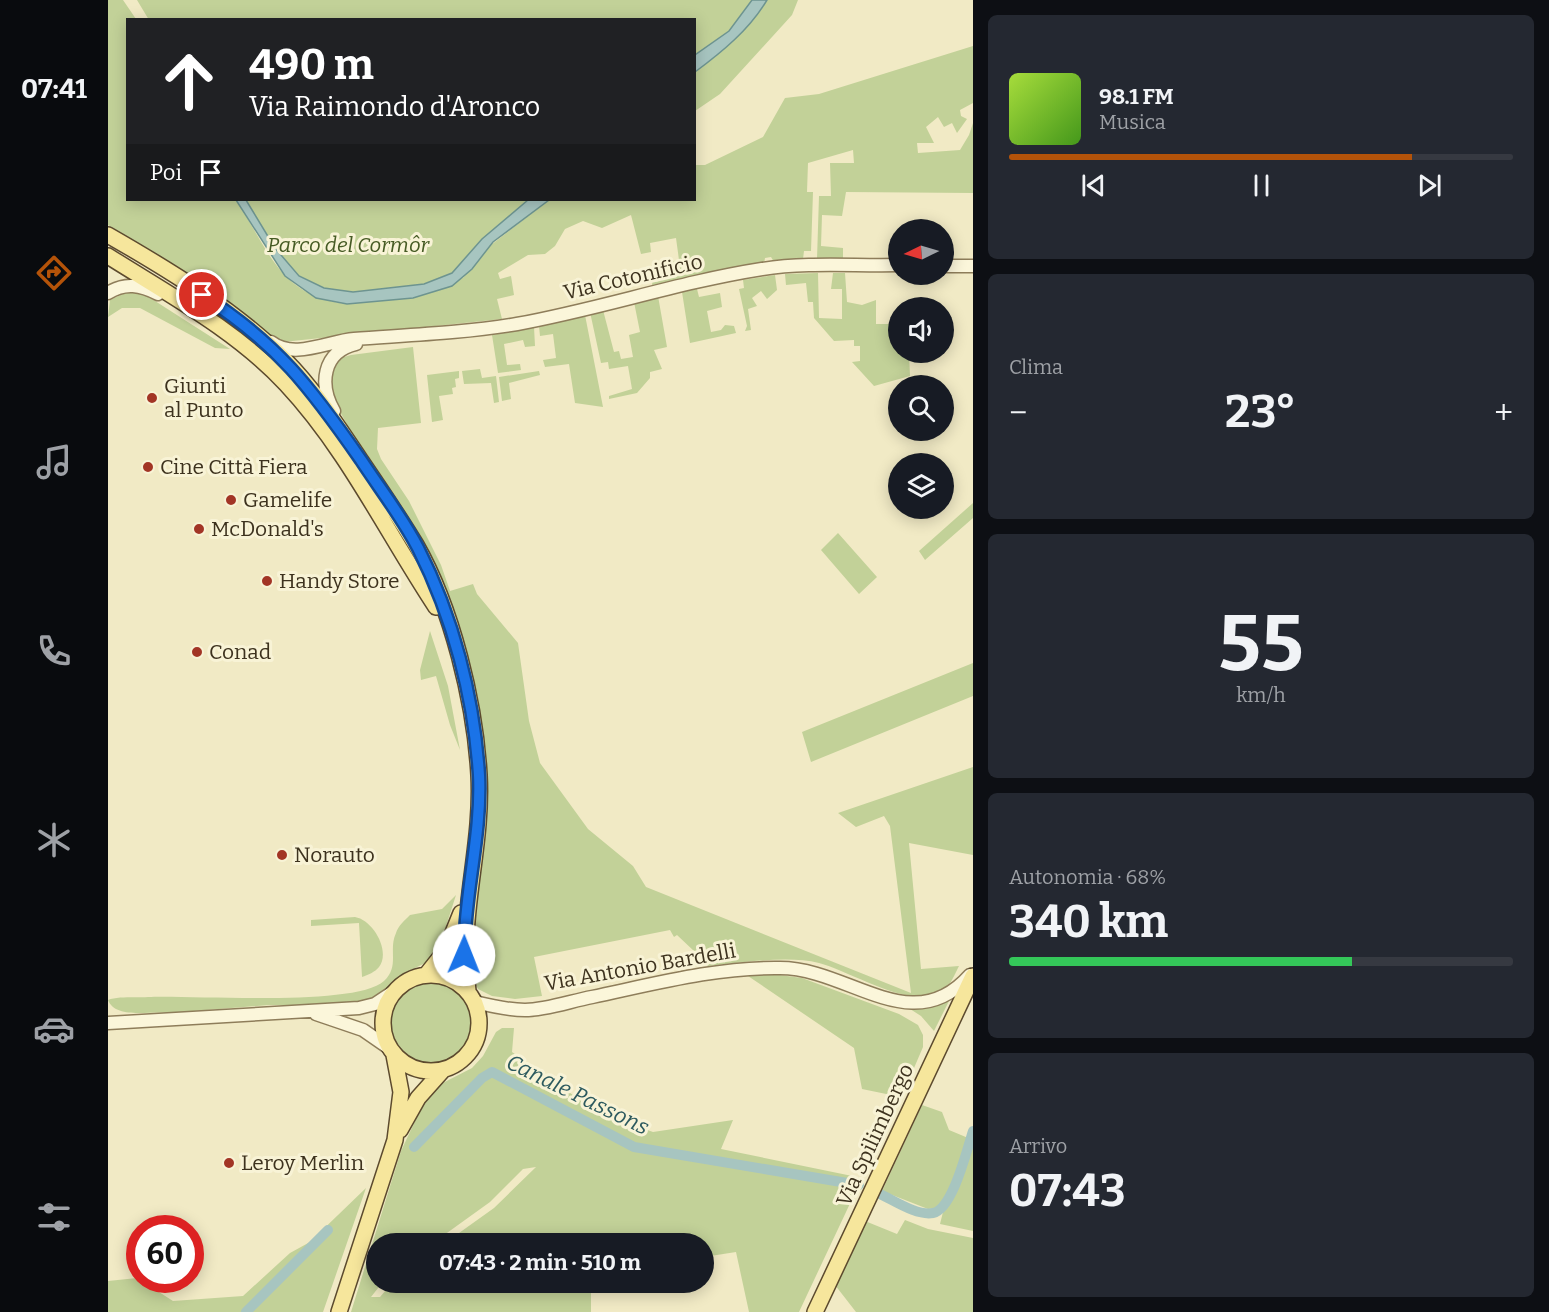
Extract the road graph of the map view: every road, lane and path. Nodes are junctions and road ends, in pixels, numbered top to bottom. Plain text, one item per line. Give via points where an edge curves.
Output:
1 (108, 235) edge
2 (108, 255) edge
3 (888, 265) edge
4 (954, 266) edge
5 (973, 266) edge
6 (108, 293) edge
7 (231, 313) junction
8 (213, 324) junction
9 (377, 339) junction
10 (343, 434) junction
11 (448, 625) junction
12 (467, 897) junction
13 (973, 974) edge
14 (426, 975) junction
15 (396, 990) junction
16 (471, 997) junction
17 (309, 1012) junction
18 (108, 1023) edge
19 (392, 1051) junction
20 (443, 1070) junction
21 (395, 1140) junction
22 (339, 1312) edge
23 (814, 1312) edge

1 - 7 main road
2 - 8 main road
3 - 9 street, Via Cotonificio via 763,269 651,291 518,324
4 - 5 street
6 - 8 street via 128,286 145,287
7 - 9 street, Via Cotonificio via 285,350
7 - 10 main road via 285,359
8 - 11 main road via 284,382 306,407
9 - 10 street, Via Cotonificio via 343,349 326,371 327,399
10 - 11 main road via 416,546
11 - 12 main road via 472,710 479,777 476,840
12 - 14 main road via 446,950
12 - 16 main road via 464,955
13 - 16 street, Via Antonio Bardelli via 936,1002 911,1004 881,998 794,968 701,974 527,1010
13 - 23 main road, Via Spilimbergo
14 - 15 main road via 405,982
14 - 16 main road, Via Antonio Bardelli via 444,976
15 - 17 street via 367,1006
15 - 19 main road via 383,1018 385,1038
16 - 20 main road via 479,1017 477,1041 460,1063
17 - 18 street
17 - 19 street via 363,1030
19 - 20 main road via 416,1069
19 - 21 main road via 401,1092
20 - 21 main road via 418,1098
21 - 22 main road

